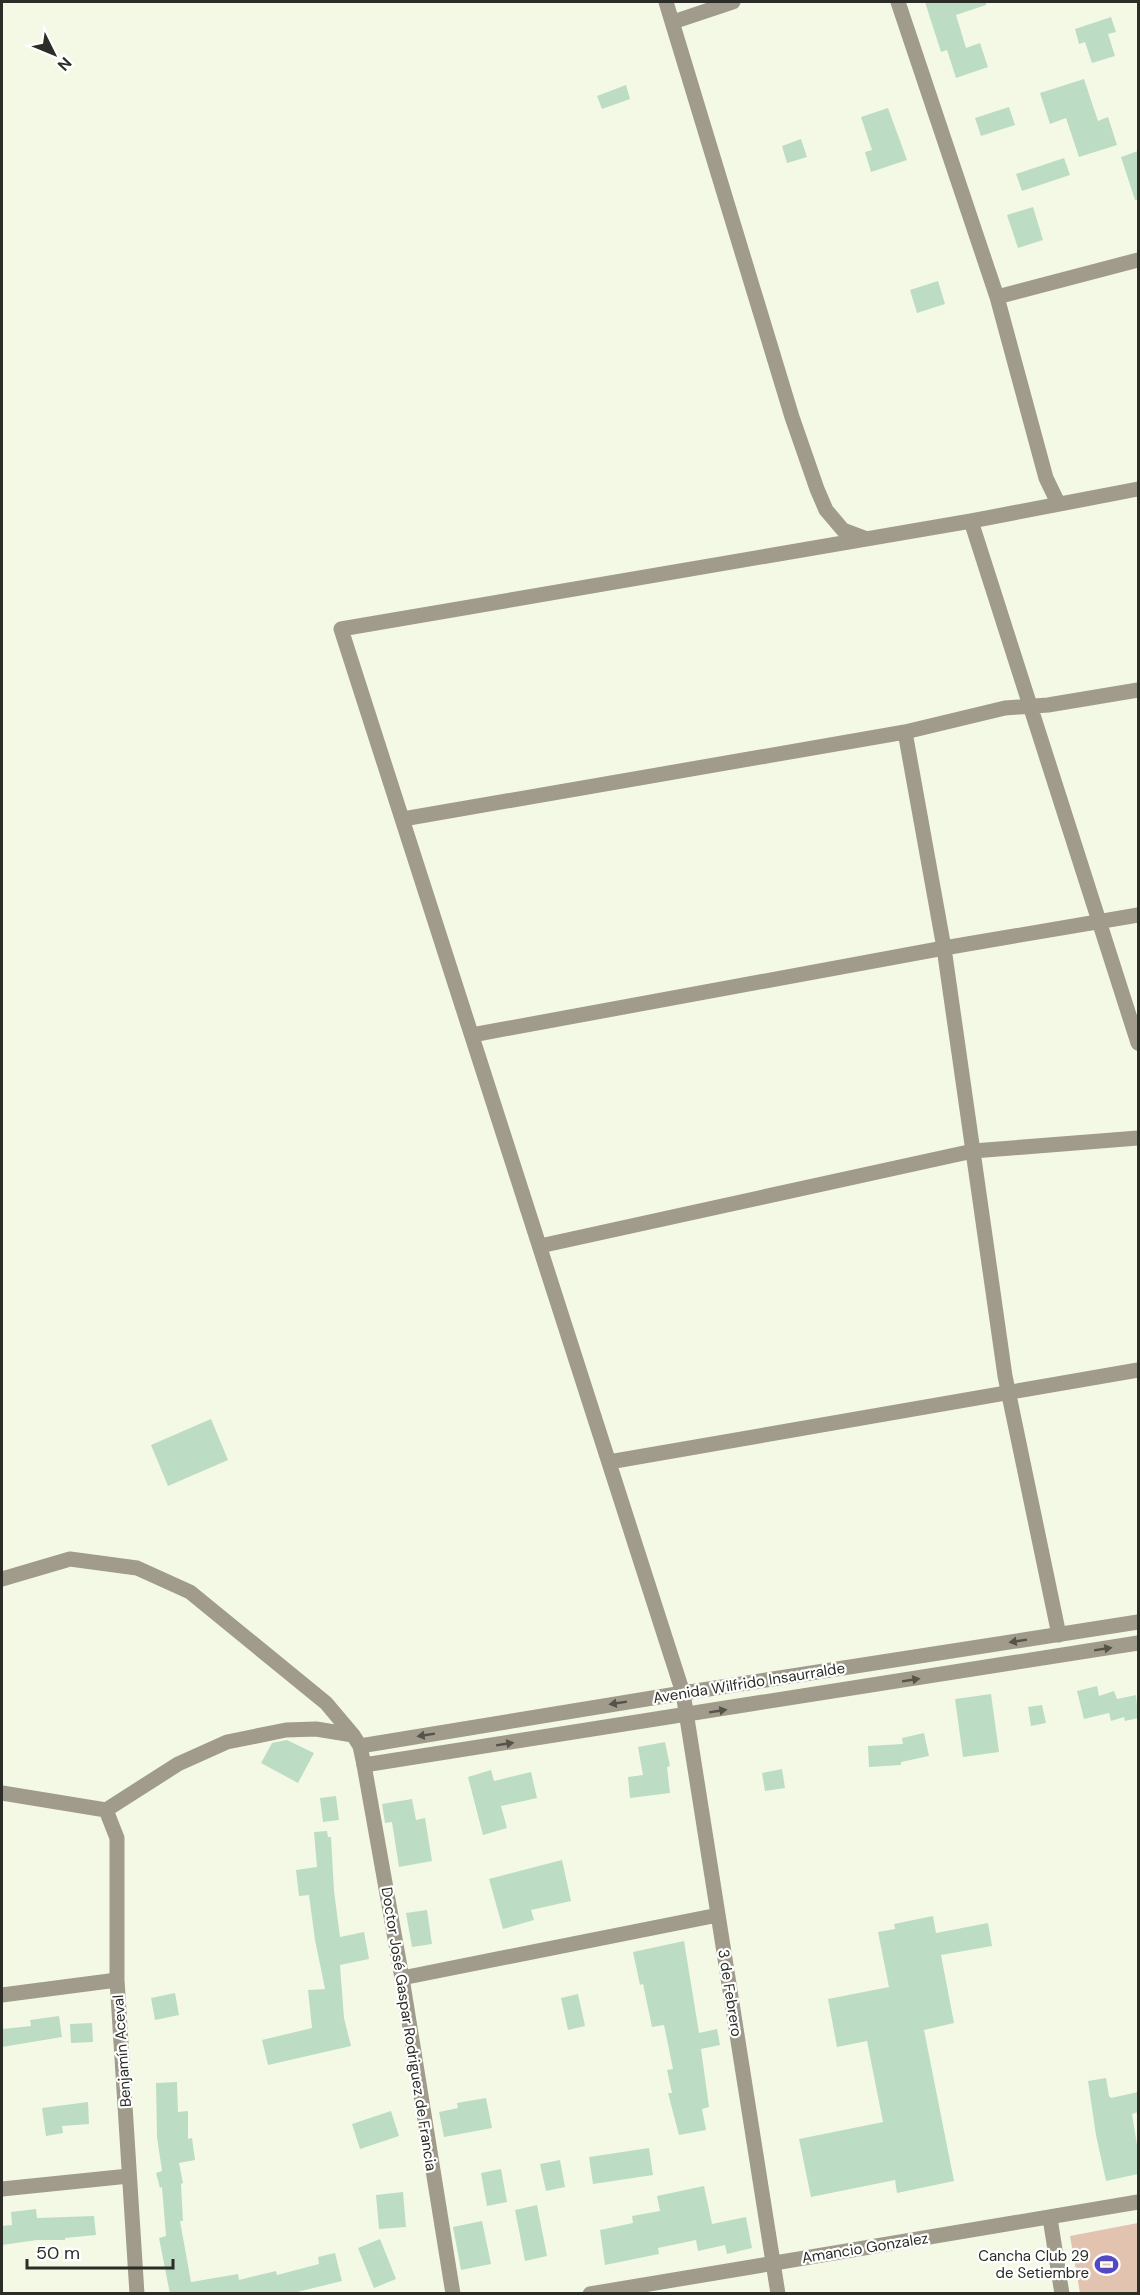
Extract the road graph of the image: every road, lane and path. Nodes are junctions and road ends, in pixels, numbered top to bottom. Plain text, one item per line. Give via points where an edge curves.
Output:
1 (666, 2) edge
2 (733, 2) edge
3 (898, 2) edge
4 (673, 22) junction
5 (1138, 260) edge
6 (998, 297) junction
7 (1138, 489) edge
8 (1058, 503) junction
9 (971, 521) junction
10 (867, 539) junction
11 (1138, 690) edge
12 (1030, 706) junction
13 (904, 732) junction
14 (403, 819) junction
15 (1138, 915) edge
16 (1100, 922) junction
17 (944, 948) junction
18 (472, 1035) junction
19 (1138, 1043) edge
20 (1138, 1138) edge
21 (973, 1151) junction
22 (540, 1246) junction
23 (1138, 1370) edge
24 (1008, 1393) junction
25 (609, 1462) junction
26 (2, 1580) edge
27 (1138, 1622) edge
28 (1059, 1635) junction
29 (1138, 1643) edge
30 (682, 1693) junction
31 (686, 1716) junction
32 (356, 1741) junction
33 (364, 1765) junction
34 (2, 1793) edge
35 (106, 1810) junction
36 (718, 1915) junction
37 (402, 1978) junction
38 (117, 1980) junction
39 (2, 1995) edge
40 (129, 2176) junction
41 (2, 2189) edge
42 (1138, 2202) edge
43 (1050, 2217) junction
44 (773, 2264) junction
45 (137, 2294) edge
46 (453, 2294) edge
47 (590, 2294) edge
48 (778, 2294) edge
49 (1062, 2294) edge

1 - 4 street
2 - 4 street
3 - 6 street
4 - 10 street via 816,489 826,510 843,530
5 - 6 street
6 - 8 street via 1046,478
7 - 8 street
8 - 9 street
9 - 10 street
9 - 12 street
10 - 14 street, 3 de Febrero via 341,629
11 - 12 street
12 - 13 street via 1005,708
12 - 16 street
13 - 14 street
13 - 17 street
14 - 18 street, 3 de Febrero
15 - 16 street
16 - 17 street
16 - 19 street
17 - 18 street
17 - 21 street
18 - 22 street, 3 de Febrero
20 - 21 street
21 - 22 street
21 - 24 street
22 - 25 street, 3 de Febrero
23 - 24 street
24 - 25 street
24 - 28 street
25 - 30 street, 3 de Febrero
26 - 32 street via 70,1558 137,1568 190,1592 326,1703
27 - 28 street, Avenida Wilfrido Insaurralde
28 -> 30 street, Avenida Wilfrido Insaurralde
31 -> 29 street, Avenida Wilfrido Insaurralde
30 - 31 street, 3 de Febrero
30 -> 32 street, Avenida Wilfrido Insaurralde
33 -> 31 street, Avenida Wilfrido Insaurralde
31 - 36 street, 3 de Febrero
32 - 33 street, Doctor José Gaspar Rodriguez de Francia
32 - 35 street, Avenida Wilfrido Insaurralde via 316,1729 286,1730 227,1742 178,1764
33 - 37 street, Doctor José Gaspar Rodriguez de Francia
34 - 35 street
35 - 38 street, Benjamín Aceval via 117,1838
36 - 37 street
36 - 44 street, 3 de Febrero
37 - 46 street, Doctor José Gaspar Rodriguez de Francia
38 - 39 street
38 - 40 street, Benjamín Aceval
40 - 41 street
40 - 45 street, Benjamín Aceval
42 - 43 street, Amancio Gonzalez
43 - 44 street, Amancio Gonzalez
43 - 49 street
44 - 47 street, Amancio Gonzalez
44 - 48 street, 3 de Febrero

